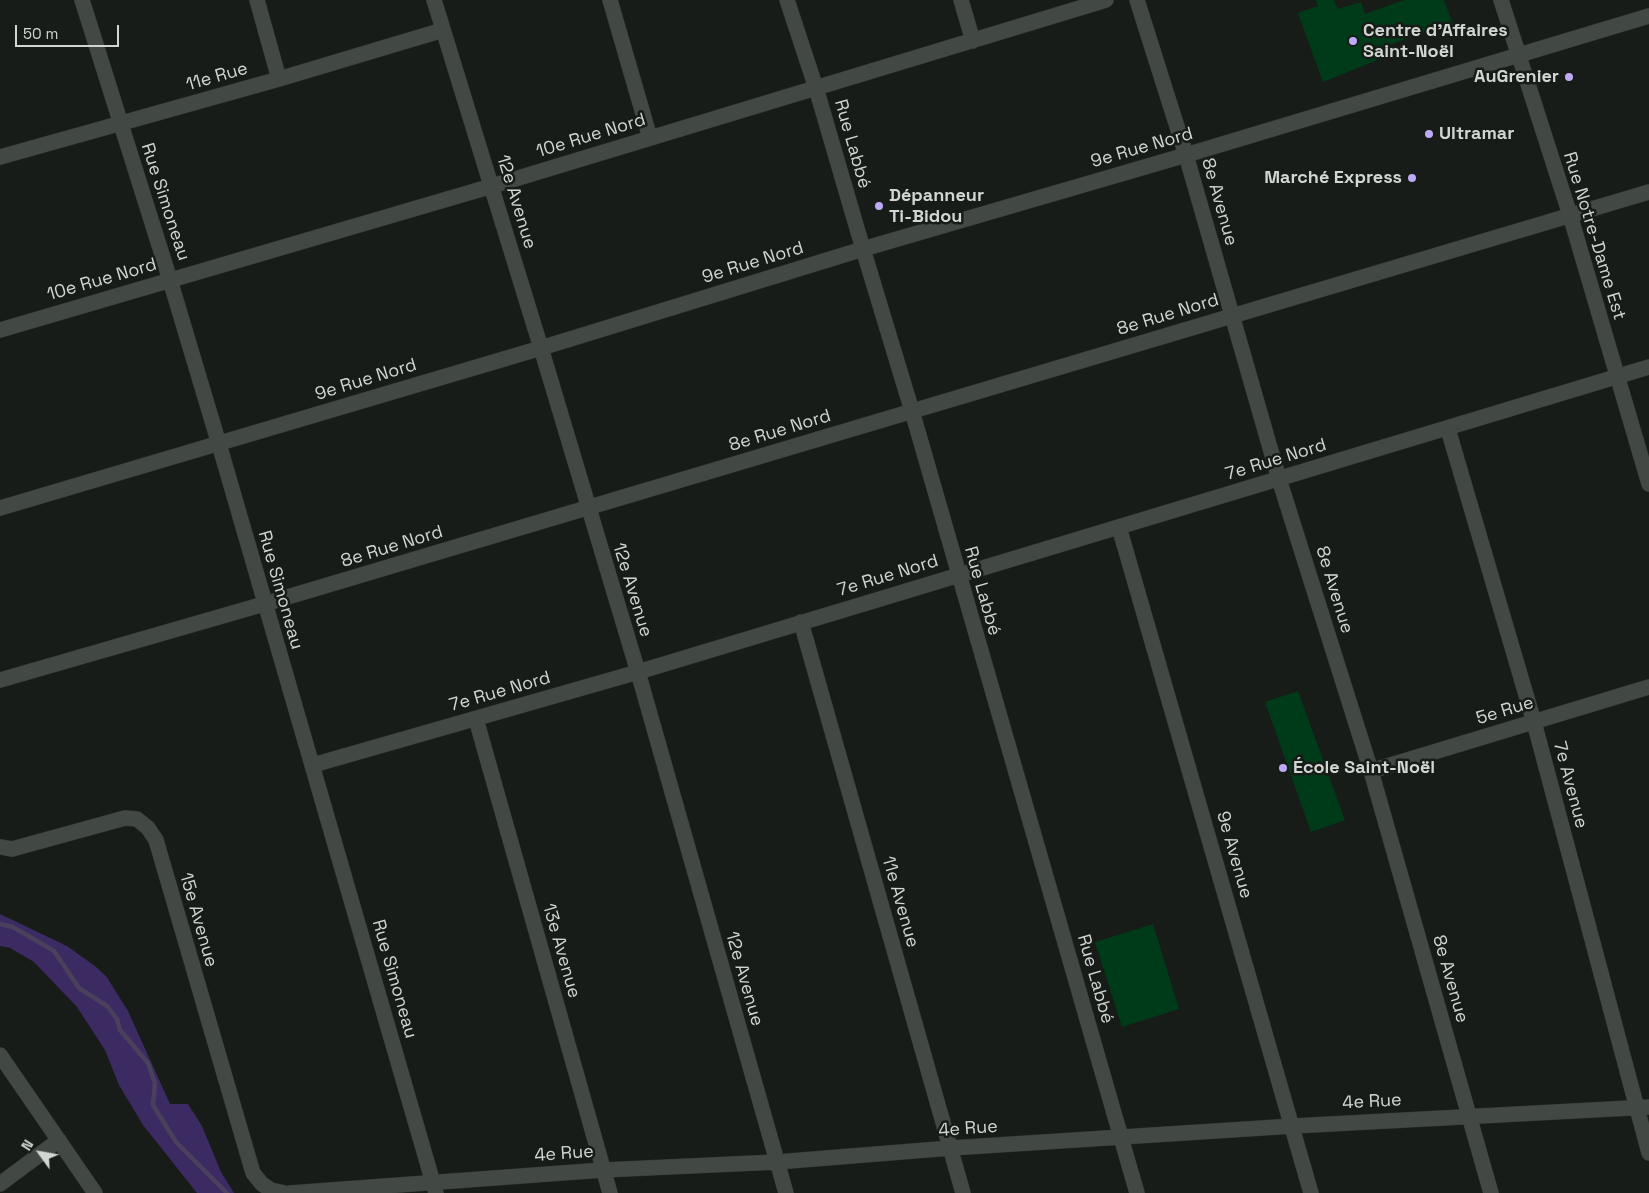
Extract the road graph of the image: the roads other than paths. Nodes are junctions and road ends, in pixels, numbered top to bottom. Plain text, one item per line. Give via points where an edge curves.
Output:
1 (82, 0) edge
2 (257, 0) edge
3 (434, 0) edge
4 (610, 0) edge
5 (787, 0) edge
6 (960, 0) edge
7 (1106, 0) edge
8 (1137, 0) edge
9 (1501, 0) edge
10 (1649, 16) edge
11 (442, 30) junction
12 (973, 41) junction
13 (1518, 55) junction
14 (279, 79) junction
15 (816, 88) junction
16 (120, 124) junction
17 (650, 138) junction
18 (1186, 155) junction
19 (0, 157) edge
20 (492, 186) junction
21 (1649, 192) edge
22 (1570, 215) junction
23 (862, 249) junction
24 (170, 280) junction
25 (1232, 316) junction
26 (0, 330) edge
27 (541, 348) junction
28 (1649, 367) edge
29 (1617, 377) junction
30 (912, 411) junction
31 (1448, 429) junction
32 (219, 444) junction
33 (1279, 478) junction
34 (1649, 484) edge
35 (0, 508) edge
36 (588, 508) junction
37 (1119, 527) junction
38 (958, 574) junction
39 (264, 604) junction
40 (801, 622) junction
41 (638, 672) junction
42 (0, 680) edge
43 (1649, 687) edge
44 (476, 719) junction
45 (1534, 722) junction
46 (313, 765) junction
47 (1371, 771) junction
48 (0, 847) edge
49 (0, 1054) edge
50 (1643, 1108) edge
51 (1470, 1115) junction
52 (1293, 1126) junction
53 (1122, 1137) junction
54 (58, 1140) junction
55 (951, 1148) junction
56 (1649, 1153) edge
57 (776, 1162) junction
58 (603, 1170) junction
59 (0, 1184) edge
60 (435, 1188) edge
61 (95, 1193) edge
62 (284, 1193) edge
63 (290, 1193) edge
64 (610, 1193) edge
65 (786, 1193) edge
66 (963, 1193) edge
67 (1138, 1193) edge
68 (1312, 1193) edge
69 (1491, 1193) edge

1 - 16 street, Rue Simoneau
2 - 14 street
3 - 11 street, 12e Avenue
4 - 17 street
5 - 15 street, Rue Labbé
6 - 12 street
7 - 12 street, 10e Rue Nord
8 - 18 street, 8e Avenue
9 - 13 street, Rue Notre-Dame Est
10 - 13 street, 9e Rue Nord
11 - 14 street, 11e Rue
11 - 20 street, 12e Avenue
12 - 15 street, 10e Rue Nord
13 - 18 street, 9e Rue Nord
13 - 22 street, Rue Notre-Dame Est
14 - 16 street, 11e Rue
15 - 17 street, 10e Rue Nord
15 - 23 street, Rue Labbé
16 - 19 street, 11e Rue
16 - 24 street, Rue Simoneau
17 - 20 street, 10e Rue Nord
18 - 23 street, 9e Rue Nord
18 - 25 street, 8e Avenue
20 - 24 street, 10e Rue Nord
20 - 27 street, 12e Avenue
21 - 22 street, 8e Rue Nord
22 - 25 street, 8e Rue Nord
22 - 29 street, Rue Notre-Dame Est
23 - 27 street, 9e Rue Nord
23 - 30 street, Rue Labbé
24 - 26 street, 10e Rue Nord
24 - 32 street, Rue Simoneau
25 - 30 street, 8e Rue Nord
25 - 33 street, 8e Avenue
27 - 32 street, 9e Rue Nord
27 - 36 street, 12e Avenue
28 - 29 street, 7e Rue Nord
29 - 31 street, 7e Rue Nord
29 - 34 street, Rue Notre-Dame Est
30 - 36 street, 8e Rue Nord
30 - 38 street, Rue Labbé
31 - 33 street, 7e Rue Nord
31 - 45 street, 7e Avenue
32 - 35 street, 9e Rue Nord
32 - 39 street, Rue Simoneau
33 - 37 street, 7e Rue Nord
33 - 47 street, 8e Avenue
36 - 39 street, 8e Rue Nord
36 - 41 street, 12e Avenue
37 - 38 street, 7e Rue Nord
37 - 52 street, 9e Avenue
38 - 40 street, 7e Rue Nord
38 - 53 street, Rue Labbé
39 - 42 street, 8e Rue Nord
39 - 46 street, Rue Simoneau
40 - 41 street, 7e Rue Nord
40 - 55 street, 11e Avenue
41 - 44 street, 7e Rue Nord
41 - 57 street, 12e Avenue
43 - 45 street, 5e Rue
44 - 46 street, 7e Rue Nord
44 - 58 street, 13e Avenue
45 - 47 street, 5e Rue
45 - 50 street, 7e Avenue
46 - 60 street, Rue Simoneau
47 - 51 street, 8e Avenue
48 - 62 street, 15e Avenue via 12,849 125,818 137,820 148,828 156,840 253,1172 262,1184
49 - 54 street
50 - 51 street, 4e Rue
50 - 56 street, 7e Avenue
51 - 52 street, 4e Rue
51 - 69 street, 8e Avenue
52 - 53 street, 4e Rue
52 - 68 street, 9e Avenue
53 - 55 street, 4e Rue
53 - 67 street, Rue Labbé
54 - 59 street
54 - 61 street
55 - 57 street, 4e Rue
55 - 66 street, 11e Avenue
57 - 58 street, 4e Rue
57 - 65 street, 12e Avenue
58 - 60 street, 4e Rue
58 - 64 street, 13e Avenue
60 - 63 street, 4e Rue

